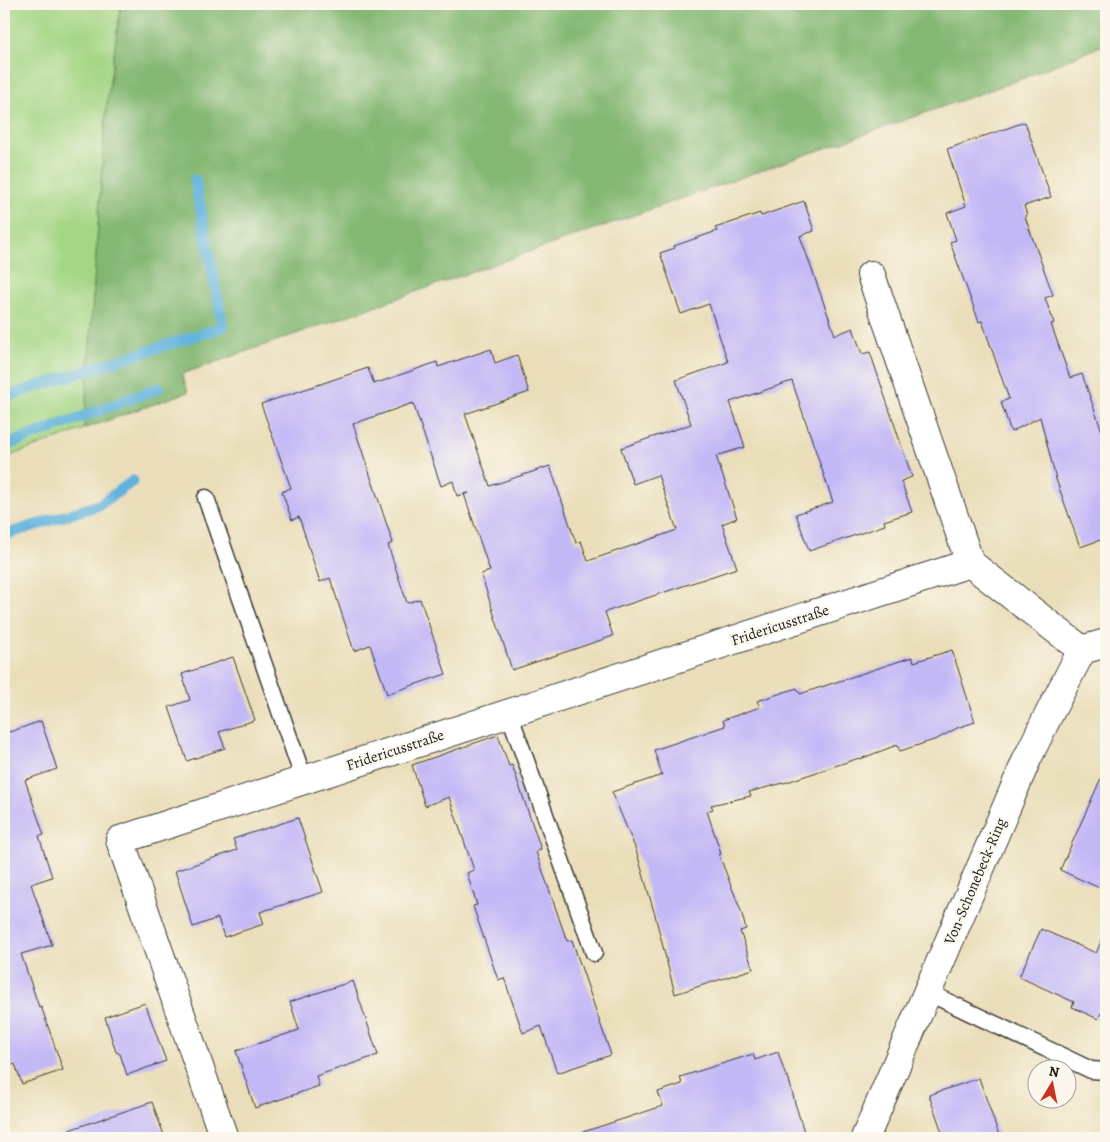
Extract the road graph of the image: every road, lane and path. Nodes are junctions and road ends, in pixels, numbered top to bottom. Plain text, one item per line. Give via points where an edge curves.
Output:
1 (871, 275) dead end
2 (206, 498) dead end
3 (970, 563) junction
4 (1094, 647) edge
5 (509, 713) junction
6 (304, 780) junction
7 (594, 953) dead end
8 (927, 992) junction
9 (1106, 1071) edge
10 (224, 1138) edge
11 (865, 1138) edge

1 - 3 street
2 - 6 lane
3 - 4 street
3 - 5 street, Fridericusstraße
4 - 8 street, Von-Schonebeck-Ring via 1046,720 1027,759
5 - 6 street, Fridericusstraße
5 - 7 lane
6 - 10 street, Fridericusstraße via 120,840
8 - 9 lane via 1091,1070
8 - 11 street, Von-Schonebeck-Ring

